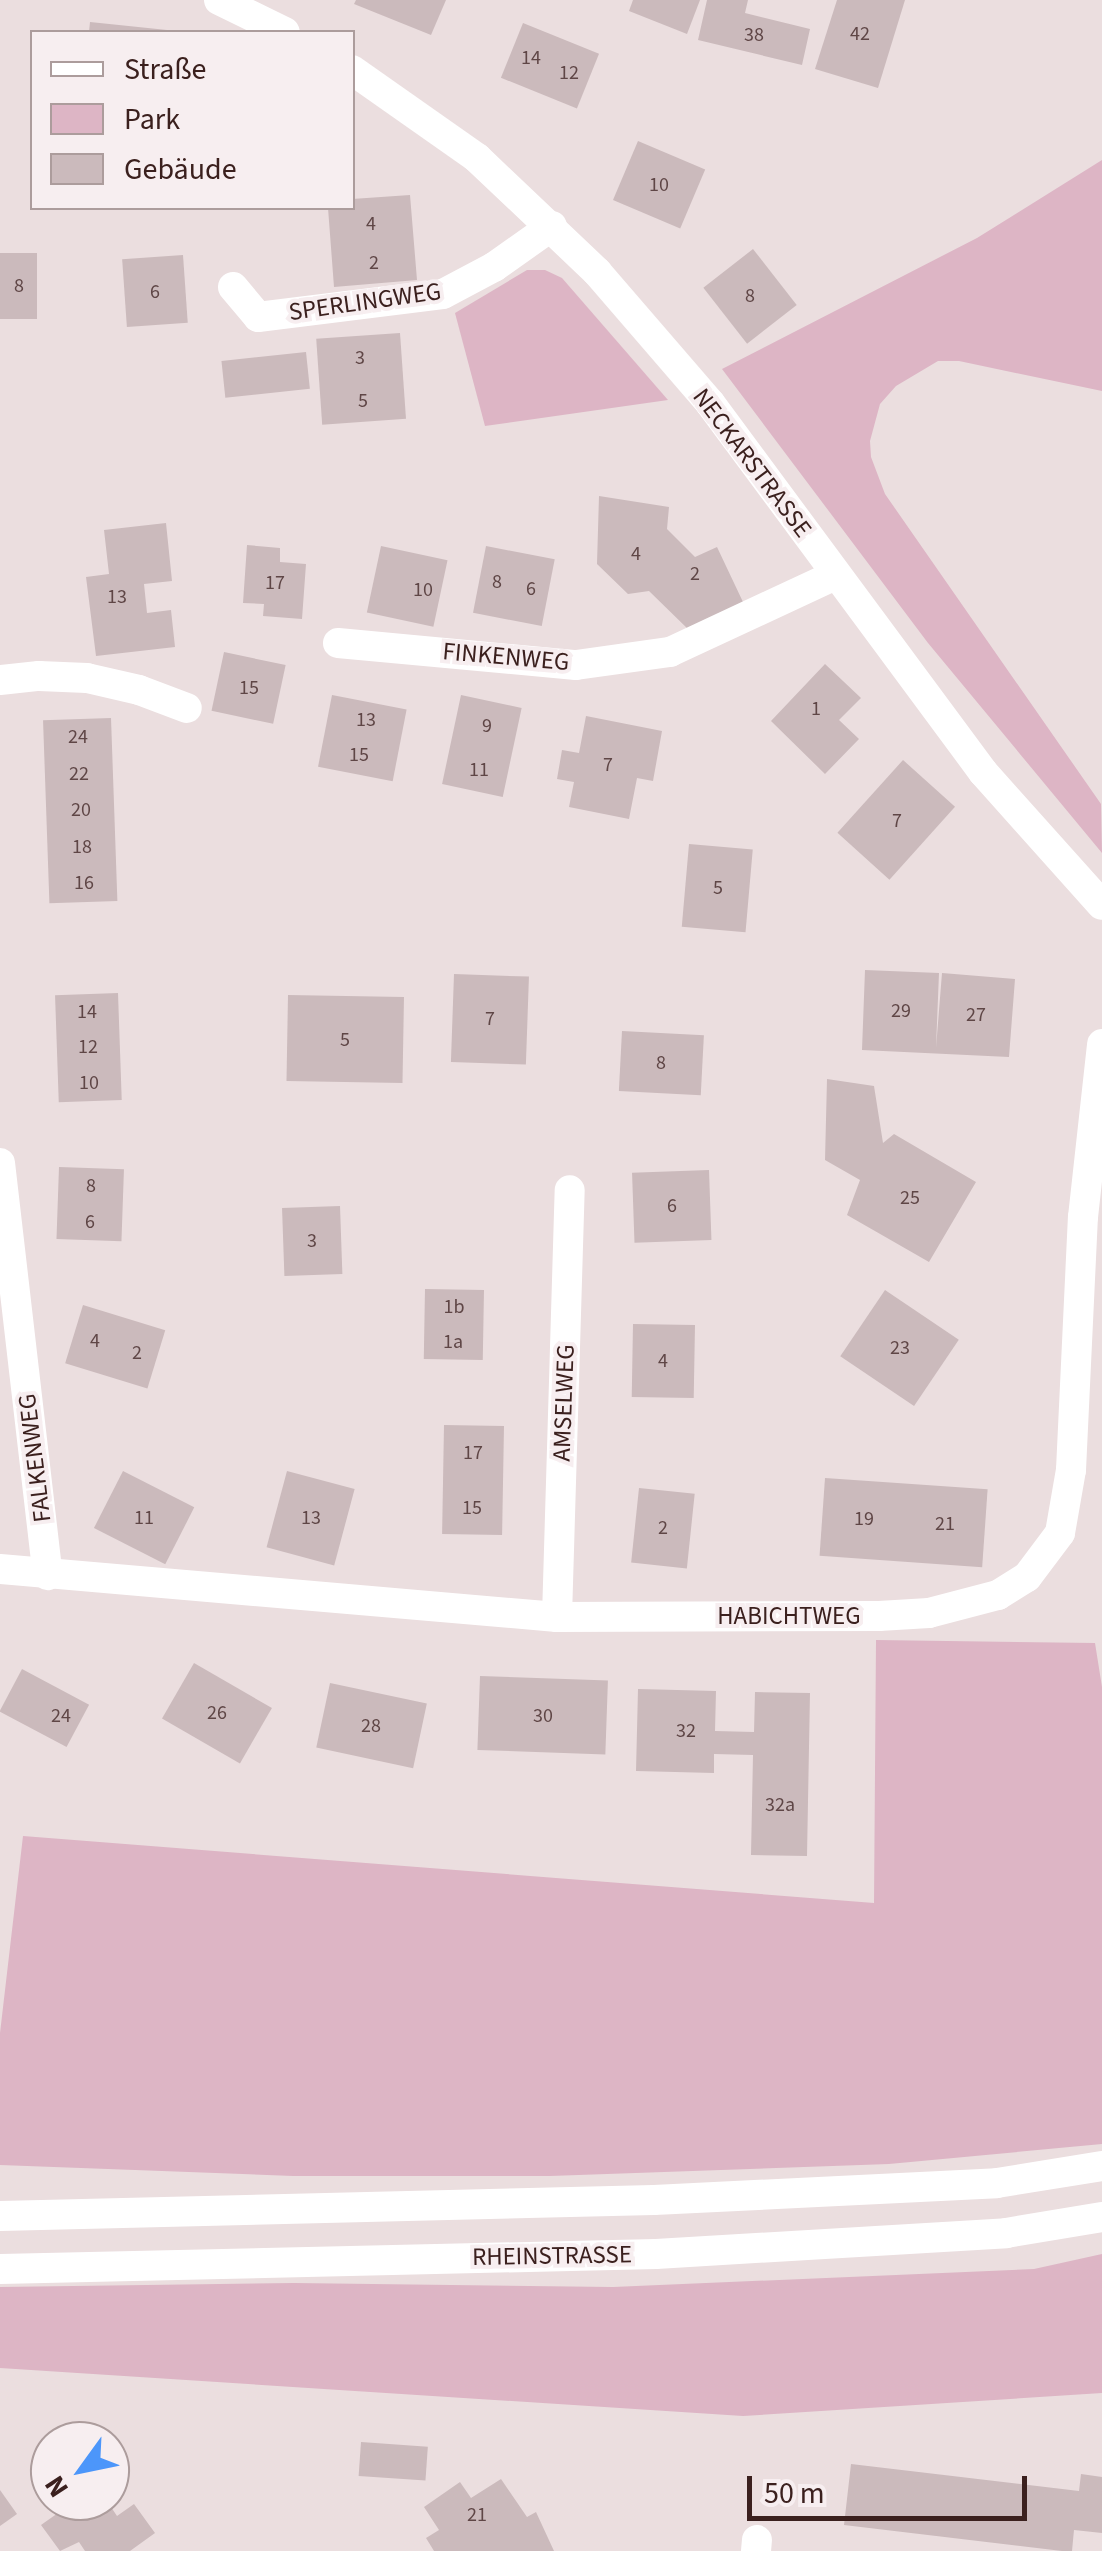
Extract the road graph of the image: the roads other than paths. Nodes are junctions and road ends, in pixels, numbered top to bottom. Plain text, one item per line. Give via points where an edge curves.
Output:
1 (219, 0) edge
2 (281, 30) edge
3 (355, 72) edge
4 (552, 226) junction
5 (233, 288) dead end
6 (836, 575) junction
7 (338, 643) dead end
8 (0, 680) edge
9 (186, 708) dead end
10 (1102, 906) edge
11 (1102, 1044) edge
12 (0, 1163) edge
13 (570, 1190) dead end
14 (0, 1569) edge
15 (48, 1575) junction
16 (558, 1617) junction
17 (1102, 2166) edge
18 (0, 2216) edge
19 (1102, 2217) edge
20 (0, 2270) edge

1 - 2 street
3 - 4 street, NECKARSTRASSE via 477,158
4 - 5 street, SPERLINGWEG via 443,294 258,317
4 - 6 street, NECKARSTRASSE via 710,403
6 - 7 street, FINKENWEG via 670,652 576,665
6 - 10 street, NECKARSTRASSE via 983,772
8 - 9 street via 87,678
11 - 16 street, HABICHTWEG via 1084,1217 1071,1470 1060,1533 1028,1577 998,1595 930,1613
12 - 15 street, FALKENWEG
13 - 16 street, AMSELWEG
14 - 15 street, HABICHTWEG
15 - 16 street, HABICHTWEG
17 - 18 street via 998,2184 654,2200
19 - 20 street, RHEINSTRASSE via 1006,2234 656,2254

